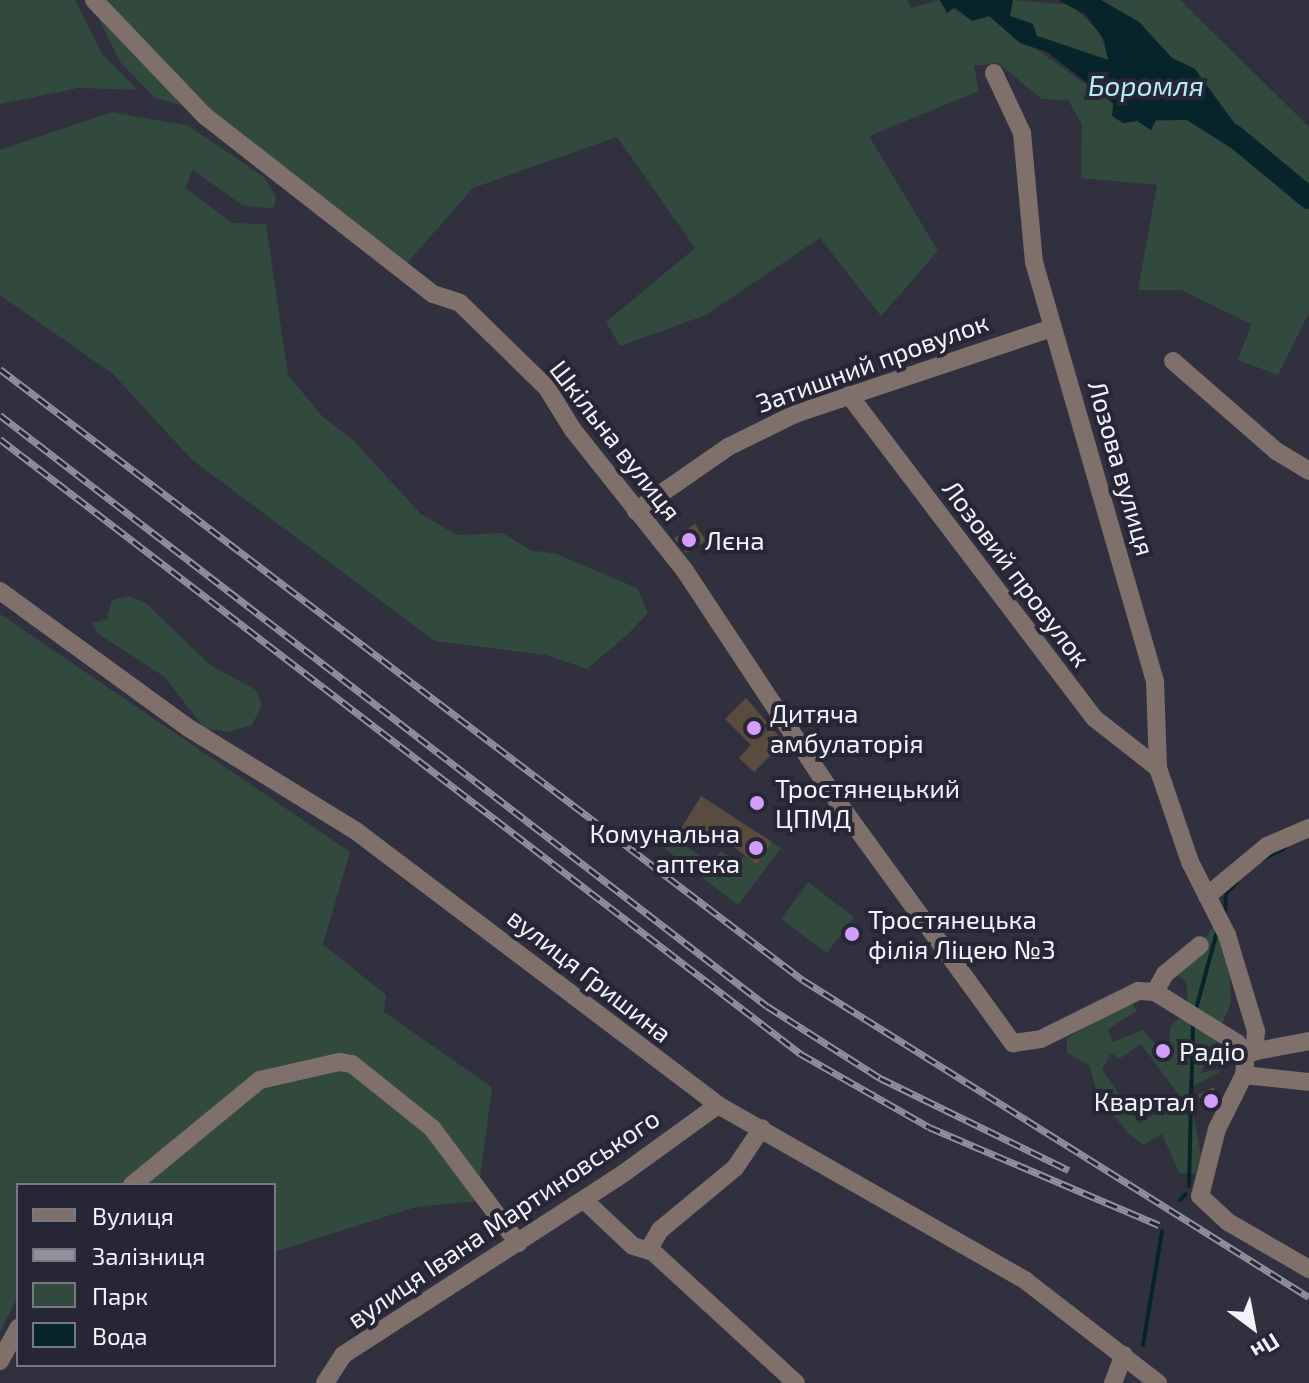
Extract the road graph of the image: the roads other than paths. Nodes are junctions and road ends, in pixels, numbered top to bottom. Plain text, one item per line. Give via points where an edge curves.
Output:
1 (94, 0) edge
2 (994, 73) dead end
3 (1052, 328) junction
4 (1173, 361) dead end
5 (849, 395) junction
6 (1309, 471) edge
7 (636, 511) junction
8 (0, 591) edge
9 (1158, 768) junction
10 (1309, 828) edge
11 (1207, 896) junction
12 (1200, 945) dead end
13 (1155, 992) junction
14 (1309, 1041) edge
15 (1250, 1053) junction
16 (1244, 1075) junction
17 (1309, 1082) edge
18 (718, 1105) junction
19 (762, 1128) junction
20 (134, 1183) edge
21 (584, 1200) junction
22 (518, 1243) junction
23 (649, 1249) junction
24 (1309, 1269) edge
25 (16, 1332) edge
26 (1124, 1355) junction
27 (0, 1361) edge
28 (331, 1381) edge
29 (796, 1383) edge
30 (1113, 1383) edge
31 (1158, 1383) edge

1 - 7 street, Шкільна вулиця via 205,116 433,294 460,303 556,398 573,430
2 - 3 street, Лозова вулиця via 1011,98 1022,133 1031,242
3 - 5 street, Затишний провулок
3 - 9 street, Лозова вулиця via 1155,681
4 - 6 street via 1276,451
5 - 7 street, Затишний провулок via 728,447
5 - 9 street, Лозовий провулок via 1094,718
7 - 13 street, Шкільна вулиця via 685,571 842,808 1013,1043 1041,1039 1138,991
8 - 18 street, вулиця Гришина via 187,727 356,831
9 - 11 street, Лозова вулиця
10 - 11 street via 1267,846
11 - 15 street, Лозова вулиця via 1248,998
12 - 13 street via 1165,974
13 - 15 street
14 - 15 street
15 - 16 street, Лозова вулиця
16 - 17 street
16 - 24 street via 1217,1129 1200,1196 1228,1222
18 - 19 street, вулиця Гришина
18 - 21 street, вулиця Івана Мартиновського
19 - 23 street via 735,1168 660,1230
19 - 26 street, вулиця Гришина via 1026,1281
20 - 22 street via 260,1080 339,1062 352,1064 432,1128
21 - 22 street, вулиця Івана Мартиновського
21 - 23 street via 633,1246
22 - 28 street, вулиця Івана Мартиновського via 343,1355
23 - 29 street
25 - 27 street
26 - 30 street
26 - 31 street, вулиця Гришина

